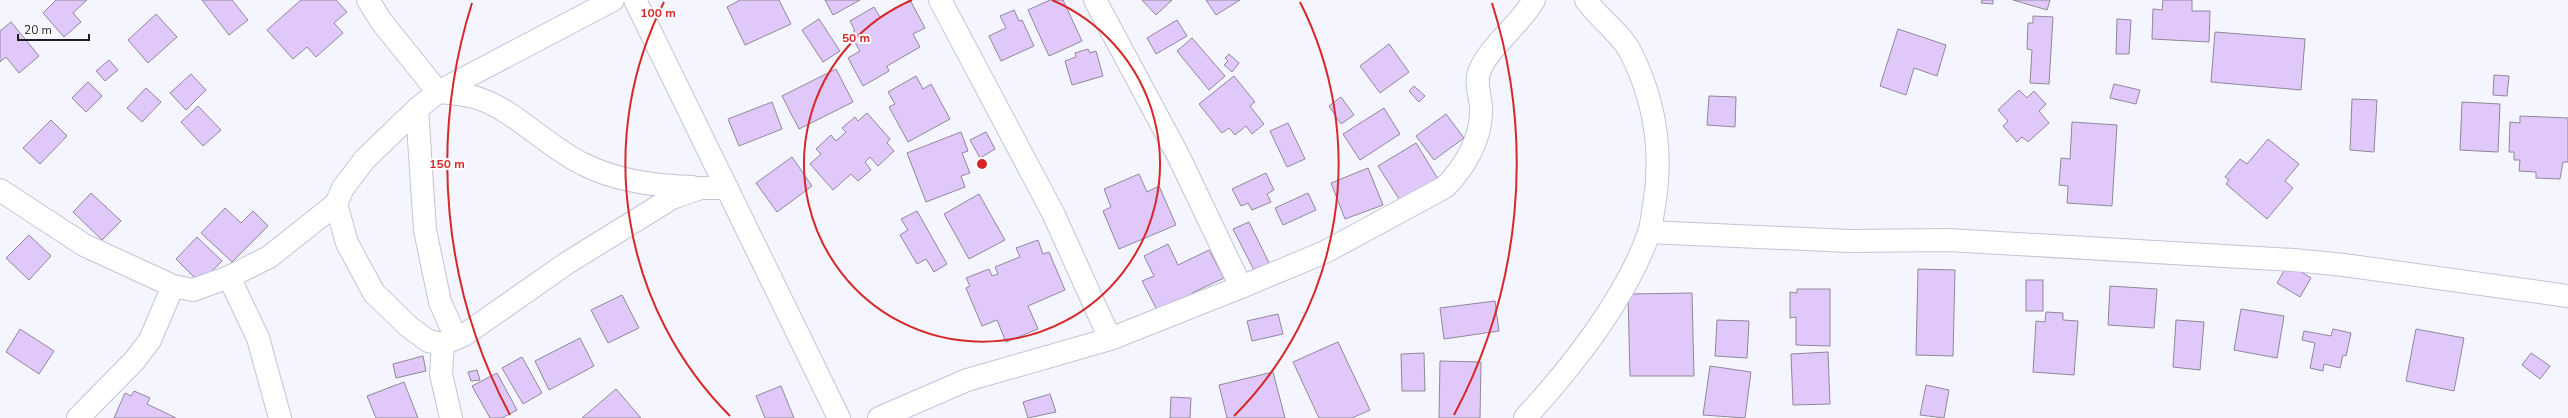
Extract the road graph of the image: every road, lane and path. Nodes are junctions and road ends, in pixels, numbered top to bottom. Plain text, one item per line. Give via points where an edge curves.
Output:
1 (368, 0) edge
2 (613, 0) edge
3 (635, 0) edge
4 (940, 0) edge
5 (1095, 0) edge
6 (1534, 0) edge
7 (1586, 0) edge
8 (438, 92) junction
9 (417, 109) junction
10 (701, 188) junction
11 (727, 188) junction
12 (0, 190) edge
13 (336, 204) junction
14 (1649, 232) junction
15 (229, 277) junction
16 (173, 286) junction
17 (1241, 288) junction
18 (2568, 296) edge
19 (1110, 339) junction
20 (449, 341) junction
21 (78, 418) edge
22 (280, 418) edge
23 (451, 418) edge
24 (839, 418) edge
25 (878, 418) edge
26 (1525, 418) edge

1 - 8 street via 381,21
2 - 8 street
3 - 11 street
4 - 19 street via 1053,213
5 - 17 street via 1178,155
6 - 17 street via 1486,58 1478,74 1481,109 1479,129 1460,172 1445,187 1325,252
7 - 14 street via 1630,51 1645,86 1657,130 1658,184
8 - 9 street
8 - 10 street via 474,97 503,112 583,164 634,181 660,186
9 - 13 street via 365,159 343,188
9 - 20 street via 425,230
10 - 11 street
10 - 20 street via 672,198 634,221 464,335
11 - 24 street
12 - 16 street via 84,246
13 - 15 street via 269,257
13 - 20 street via 347,243 374,293 408,326 428,341
14 - 18 street via 1849,241 1948,240 2294,260
14 - 26 street via 1613,305 1591,337
15 - 16 street via 193,290
15 - 22 street via 258,338
16 - 21 street via 150,340
17 - 19 street
19 - 25 street via 967,380
20 - 23 street via 441,374

